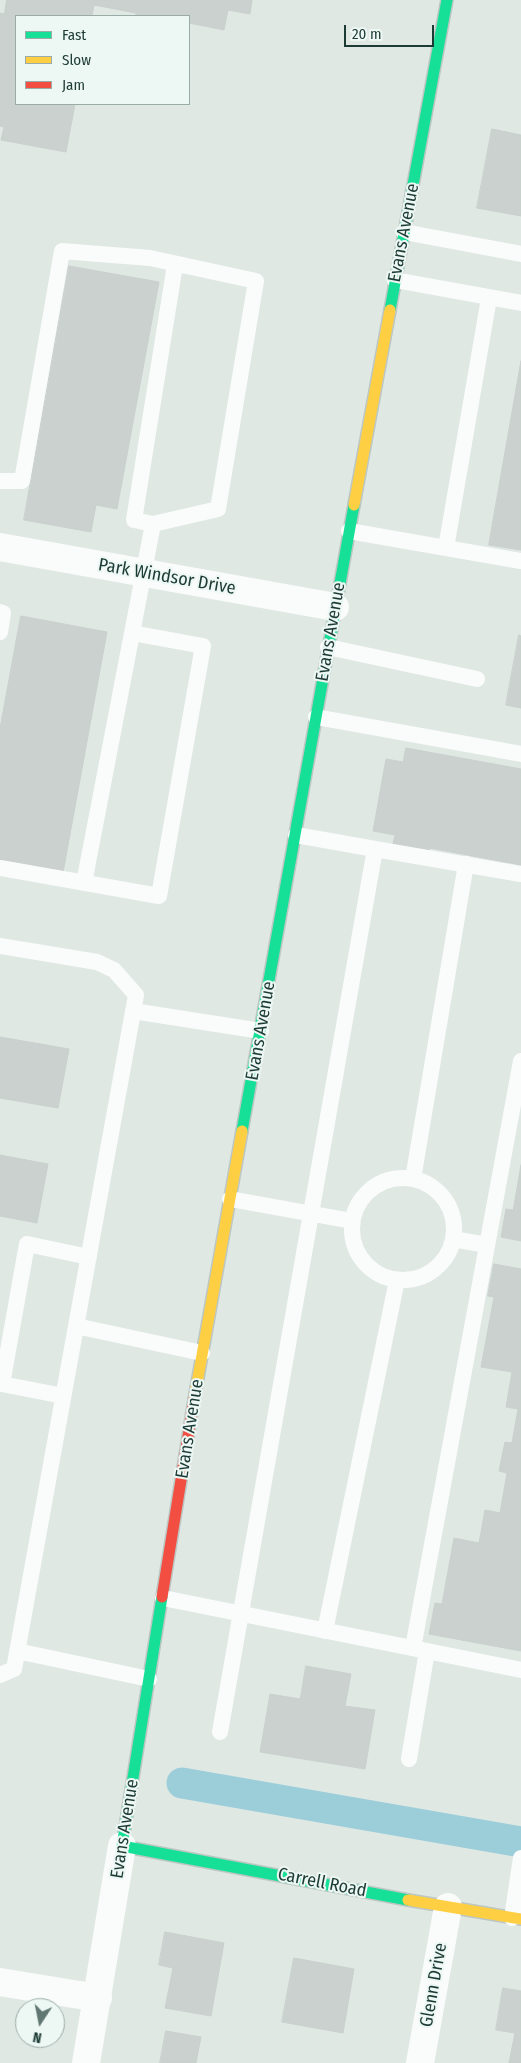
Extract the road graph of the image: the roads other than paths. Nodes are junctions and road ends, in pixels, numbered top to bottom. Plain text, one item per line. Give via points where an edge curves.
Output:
1 (447, 0) edge
2 (404, 232) junction
3 (521, 254) edge
4 (175, 265) junction
5 (395, 280) junction
6 (489, 298) junction
7 (521, 303) edge
8 (0, 480) edge
9 (153, 524) junction
10 (349, 531) junction
11 (0, 547) edge
12 (446, 548) junction
13 (521, 561) edge
14 (144, 573) junction
15 (335, 607) junction
16 (0, 612) edge
17 (0, 632) edge
18 (132, 633) junction
19 (328, 647) junction
20 (477, 679) dead end
21 (316, 717) junction
22 (521, 754) edge
23 (296, 835) junction
24 (375, 849) junction
25 (466, 864) junction
26 (0, 868) edge
27 (521, 874) edge
28 (84, 883) junction
29 (0, 946) edge
30 (133, 1011) junction
31 (261, 1030) junction
32 (521, 1061) edge
33 (413, 1179) junction
34 (230, 1199) junction
35 (311, 1214) junction
36 (352, 1221) junction
37 (453, 1239) junction
38 (487, 1245) junction
39 (89, 1257) junction
40 (397, 1280) junction
41 (76, 1326) junction
42 (202, 1353) junction
43 (63, 1396) junction
44 (163, 1598) junction
45 (240, 1614) junction
46 (325, 1631) junction
47 (420, 1649) junction
48 (17, 1652) junction
49 (521, 1670) edge
50 (0, 1675) edge
51 (149, 1679) junction
52 (220, 1732) dead end
53 (409, 1759) dead end
54 (122, 1846) junction
55 (521, 1858) edge
56 (448, 1907) junction
57 (517, 1919) edge
58 (0, 1982) edge
59 (98, 1998) junction
60 (86, 2063) edge
61 (420, 2063) edge

1 - 2 street, Evans Avenue
2 - 3 lane
2 - 5 street, Evans Avenue
4 - 8 lane via 150,258 62,251 22,481
4 - 9 lane via 134,520
4 - 9 lane via 256,281 218,509
5 - 6 lane
5 - 10 street, Evans Avenue
6 - 7 lane
6 - 12 lane
9 - 14 lane
10 - 12 lane
10 - 15 street, Evans Avenue
11 - 14 street, Park Windsor Drive
12 - 13 lane
14 - 15 street, Park Windsor Drive
14 - 18 lane
15 - 19 street, Evans Avenue
16 - 17 lane via 3,613
18 - 28 lane
18 - 28 lane via 203,646 159,896
19 - 20 lane
19 - 21 street, Evans Avenue
21 - 22 lane
21 - 23 street, Evans Avenue
23 - 24 lane
23 - 31 street, Evans Avenue
24 - 25 lane
24 - 35 lane
25 - 27 lane
25 - 33 lane
26 - 28 lane
29 - 30 lane via 97,962 114,970 136,995
30 - 31 lane
30 - 39 lane
31 - 34 street, Evans Avenue
32 - 38 lane
33 - 36 lane via 396,1178 380,1182 366,1192
33 - 37 lane via 428,1184 442,1196 451,1210
34 - 35 lane
34 - 42 street, Evans Avenue
35 - 36 lane
35 - 45 lane
36 - 40 lane via 352,1238 357,1253 374,1271
37 - 38 lane
37 - 40 lane via 443,1260 430,1272 414,1279
38 - 47 lane
39 - 41 lane
39 - 43 lane via 27,1244 2,1384
40 - 46 lane
41 - 42 lane
41 - 43 lane
42 - 44 street, Evans Avenue
43 - 48 lane
44 - 45 lane
44 - 51 street, Evans Avenue
45 - 46 lane
45 - 52 lane
46 - 47 lane
47 - 49 lane
47 - 53 lane
48 - 50 lane via 14,1669
48 - 51 lane
51 - 54 street, Evans Avenue
54 - 56 street, Carrell Road
54 - 59 street, Evans Avenue
55 - 57 lane
56 - 57 street, Carrell Road
56 - 61 street, Glenn Drive
58 - 59 street
59 - 60 street, Evans Avenue

